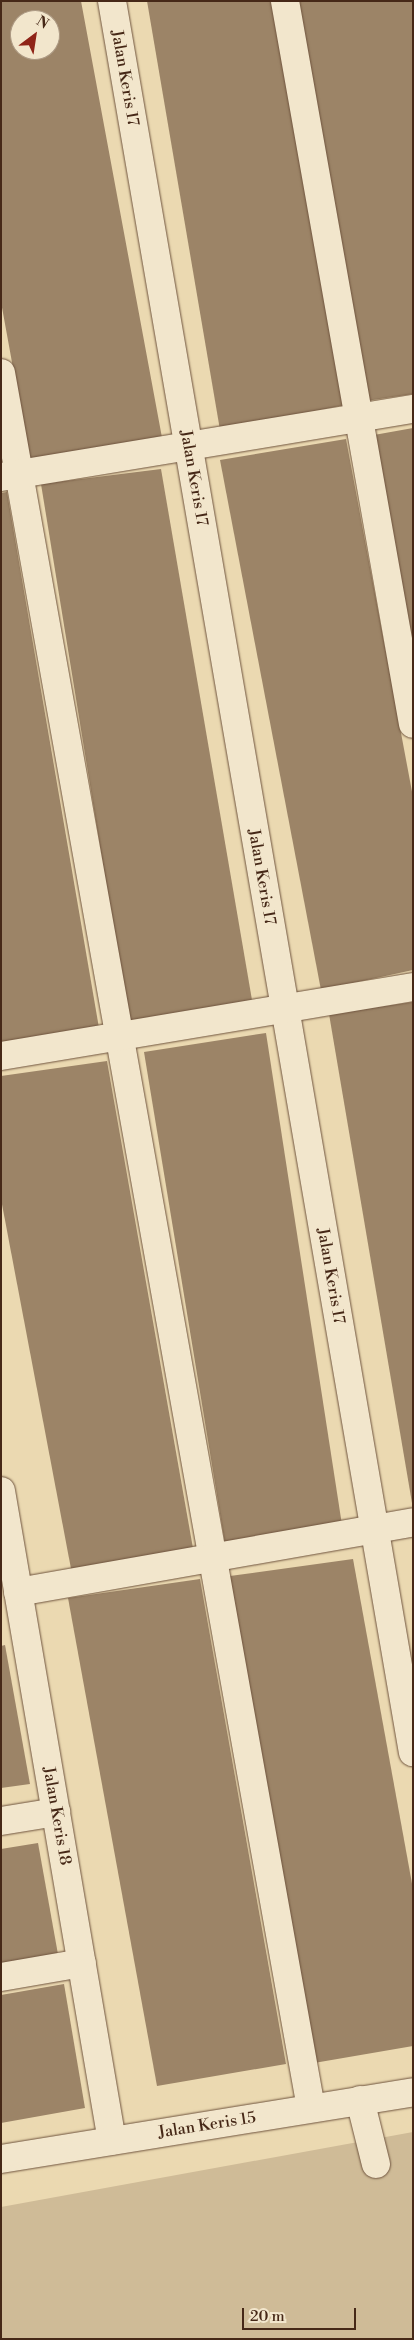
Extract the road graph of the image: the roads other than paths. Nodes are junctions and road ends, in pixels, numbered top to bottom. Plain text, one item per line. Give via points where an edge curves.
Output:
1 (112, 1) edge
2 (285, 1) edge
3 (1, 373) edge
4 (413, 409) edge
5 (359, 418) junction
6 (188, 446) junction
7 (10, 475) edge
8 (413, 724) edge
9 (413, 987) edge
10 (285, 1008) junction
11 (120, 1036) junction
12 (1, 1056) edge
13 (1, 1491) edge
14 (413, 1522) edge
15 (374, 1529) junction
16 (213, 1558) junction
17 (18, 1592) junction
18 (13, 1626) edge
19 (413, 1752) edge
20 (56, 1812) junction
21 (1, 1821) edge
22 (82, 1963) junction
23 (1, 1976) edge
24 (413, 2092) edge
25 (360, 2100) junction
26 (311, 2108) junction
27 (112, 2141) junction
28 (1, 2160) edge
29 (376, 2164) dead end

1 - 6 street, Jalan Keris 17
2 - 5 street
3 - 7 street
4 - 5 street
5 - 6 street
5 - 8 street
6 - 7 street
6 - 10 street, Jalan Keris 17
7 - 11 street
9 - 10 street
10 - 11 street
10 - 15 street, Jalan Keris 17
11 - 12 street
11 - 16 street
13 - 17 street, Jalan Keris 18
14 - 15 street
15 - 16 street
15 - 19 street, Jalan Keris 17
16 - 17 street
16 - 26 street
17 - 18 street, Jalan Keris 18
18 - 20 street, Jalan Keris 18
20 - 21 street
20 - 22 street, Jalan Keris 18
22 - 23 street
22 - 27 street, Jalan Keris 18
24 - 25 street, Jalan Keris 15
25 - 26 street, Jalan Keris 15
25 - 29 street
26 - 27 street, Jalan Keris 15
27 - 28 street, Jalan Keris 15

